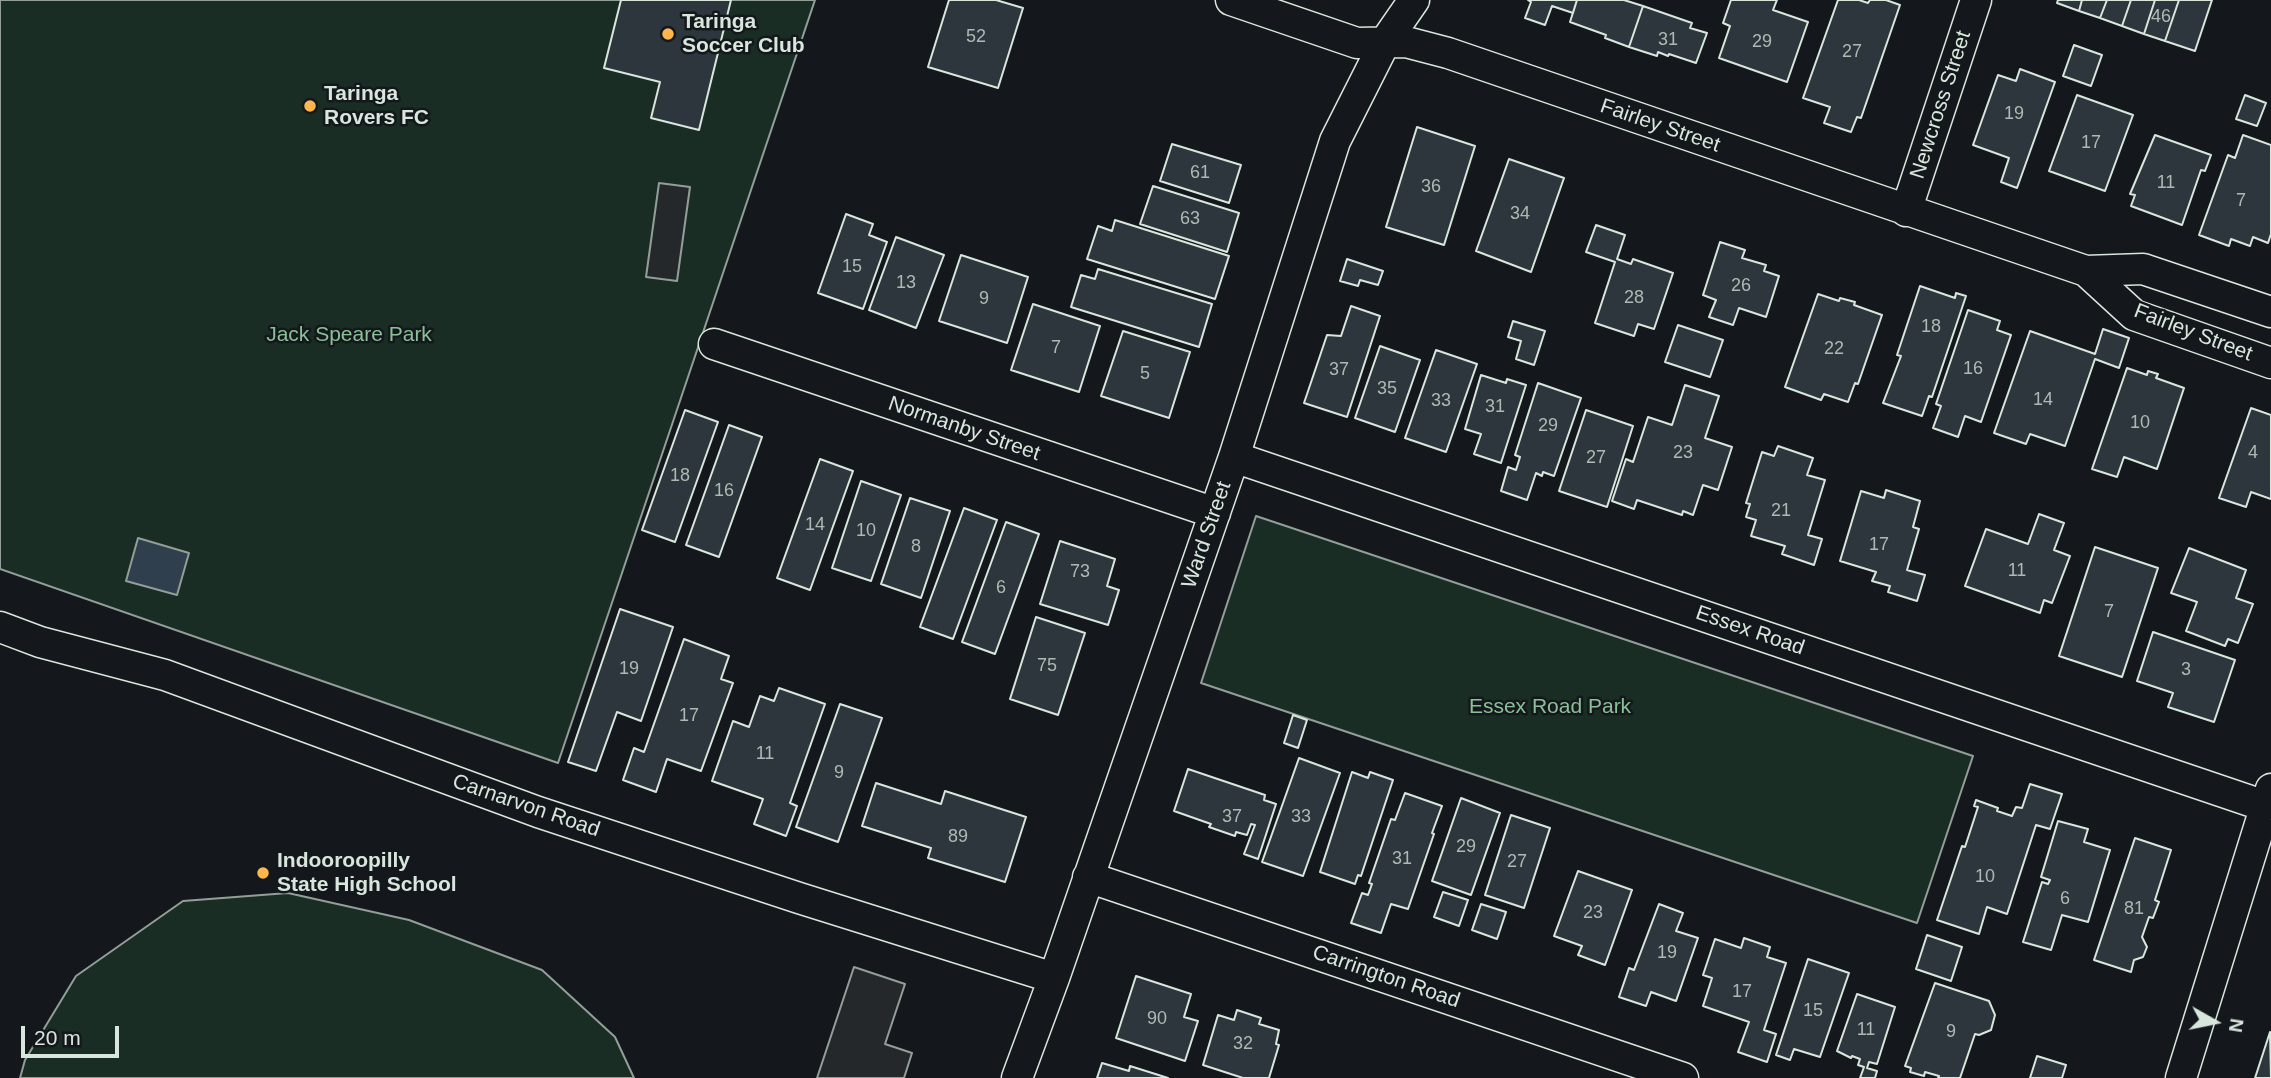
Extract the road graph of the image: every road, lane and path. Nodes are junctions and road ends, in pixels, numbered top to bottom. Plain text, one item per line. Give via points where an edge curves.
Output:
1 (1231, 0) edge
2 (1414, 0) edge
3 (1976, 0) edge
4 (1385, 42) junction
5 (1906, 211) junction
6 (2086, 271) junction
7 (2271, 312) edge
8 (714, 344) dead end
9 (2271, 363) edge
10 (1234, 457) junction
11 (1215, 513) junction
12 (0, 628) edge
13 (2268, 797) edge
14 (1088, 877) junction
15 (1054, 978) junction
16 (1017, 1078) edge
17 (1683, 1078) edge
18 (2181, 1078) edge

1 - 4 street, Fairley Street via 1357,43
2 - 4 street, Ward Street
3 - 5 street, Newcross Street
4 - 5 street, Fairley Street via 1406,42 1448,53
4 - 10 street, Ward Street via 1335,141
5 - 6 street, Fairley Street
6 - 7 street, Fairley Street via 2143,269
6 - 9 street, Fairley Street via 2134,316
8 - 11 street, Normanby Street
10 - 11 street, Ward Street
10 - 13 street, Essex Road
11 - 14 street, Ward Street
12 - 15 street, Carnarvon Road via 165,675 538,812
13 - 18 street
14 - 15 street, Ward Street
14 - 17 street, Carrington Road
15 - 16 street, Ward Street

